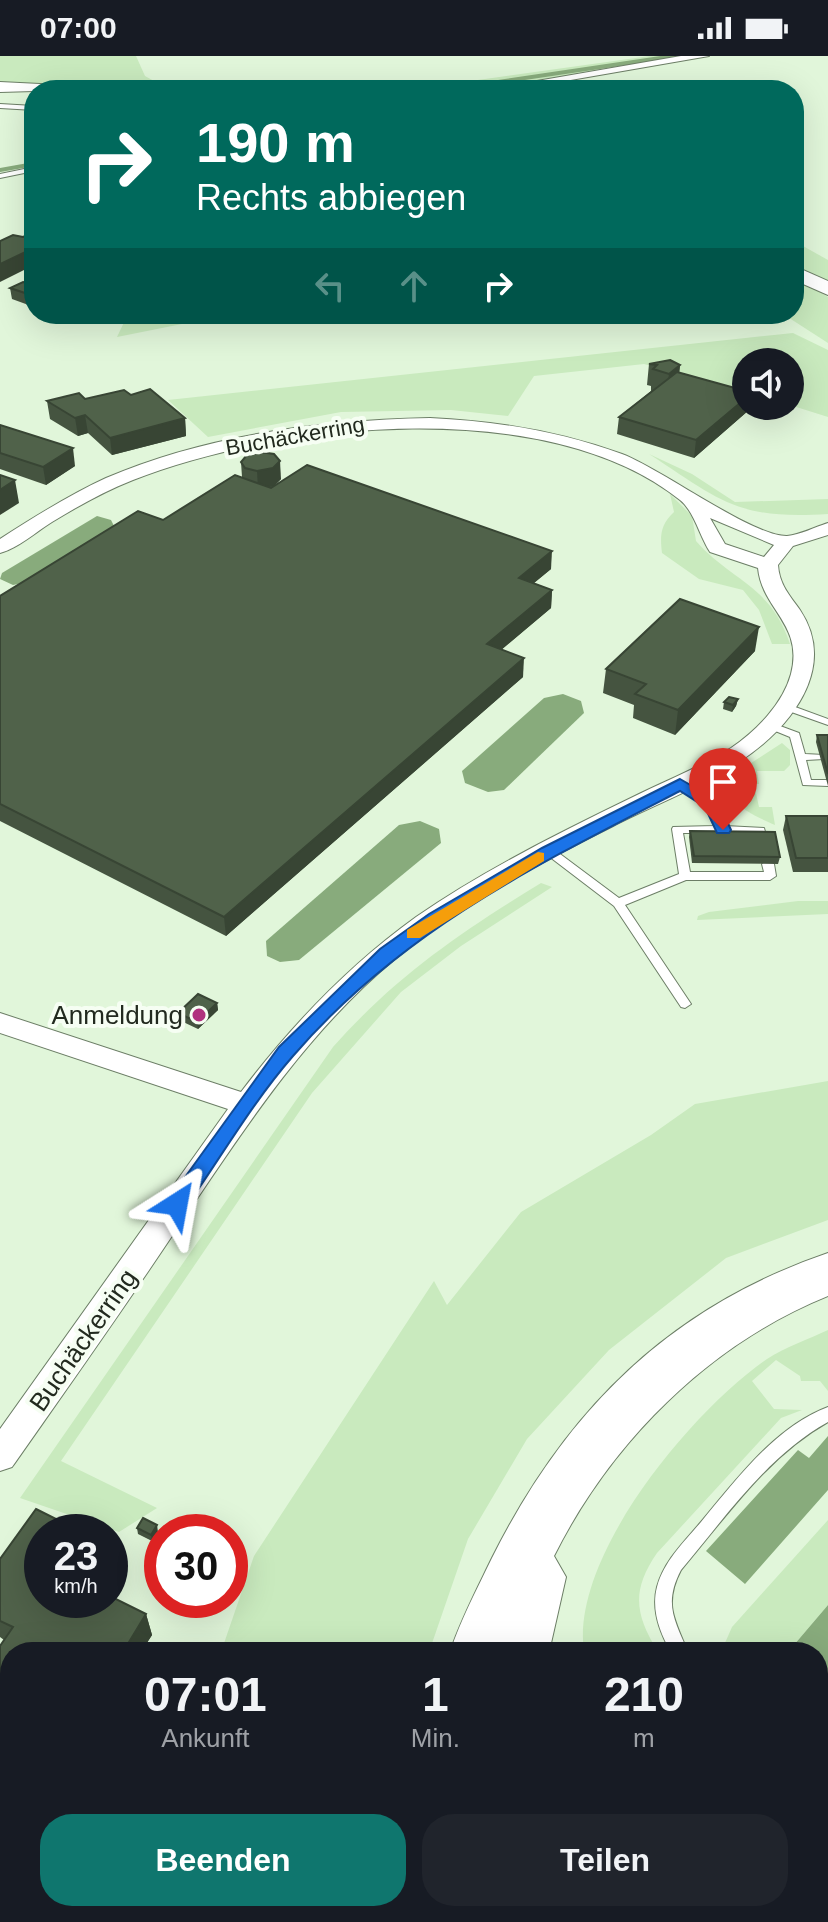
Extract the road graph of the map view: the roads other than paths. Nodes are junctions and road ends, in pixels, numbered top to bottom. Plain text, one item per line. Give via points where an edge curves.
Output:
1 (703, 56) edge
2 (553, 80) edge
3 (0, 87) edge
4 (24, 88) edge
5 (0, 106) edge
6 (24, 107) edge
7 (24, 171) edge
8 (0, 176) edge
9 (804, 277) edge
10 (828, 289) edge
11 (692, 501) junction
12 (828, 529) edge
13 (786, 542) junction
14 (0, 547) edge
15 (768, 565) junction
16 (779, 717) junction
17 (828, 722) edge
18 (798, 744) junction
19 (817, 744) edge
20 (801, 757) junction
21 (820, 757) edge
22 (826, 778) edge
23 (680, 784) junction
24 (724, 834) junction
25 (762, 839) edge
26 (548, 851) junction
27 (706, 863) edge
28 (768, 864) edge
29 (685, 876) junction
30 (709, 876) junction
31 (618, 903) junction
32 (685, 1004) dead end
33 (0, 1023) edge
34 (245, 1104) junction
35 (828, 1274) edge
36 (828, 1414) edge
37 (0, 1456) edge
38 (558, 1494) junction
39 (484, 1642) edge
40 (521, 1642) edge
41 (675, 1642) edge

1 - 2 street
3 - 4 main road
5 - 6 lane
7 - 8 lane
9 - 10 main road
11 - 13 street, Buchäckerring via 728,523
11 - 14 street, Buchäckerring via 618,458 558,439 478,425 388,421 286,434 158,465 94,491
11 - 15 street via 717,548
12 - 13 street
13 - 15 street
15 - 16 street, Buchäckerring via 770,583 796,621 804,648 801,679
16 - 17 lane
16 - 18 lane
16 - 23 street, Buchäckerring via 738,753
18 - 19 lane
18 - 20 lane
20 - 21 lane
20 - 22 lane via 804,771
23 - 24 lane via 712,804
23 - 26 street, Buchäckerring
24 - 25 lane via 760,830
24 - 29 lane via 677,829
26 - 31 lane
26 - 34 street, Buchäckerring via 386,953 285,1052
27 - 30 lane
28 - 30 lane via 770,876 748,870
29 - 30 lane
29 - 31 lane
31 - 32 lane
33 - 34 street
34 - 37 street, Buchäckerring
35 - 38 highway via 741,1314 644,1390
36 - 41 lane via 785,1441 675,1565 664,1582 662,1601
38 - 39 highway
38 - 40 highway

